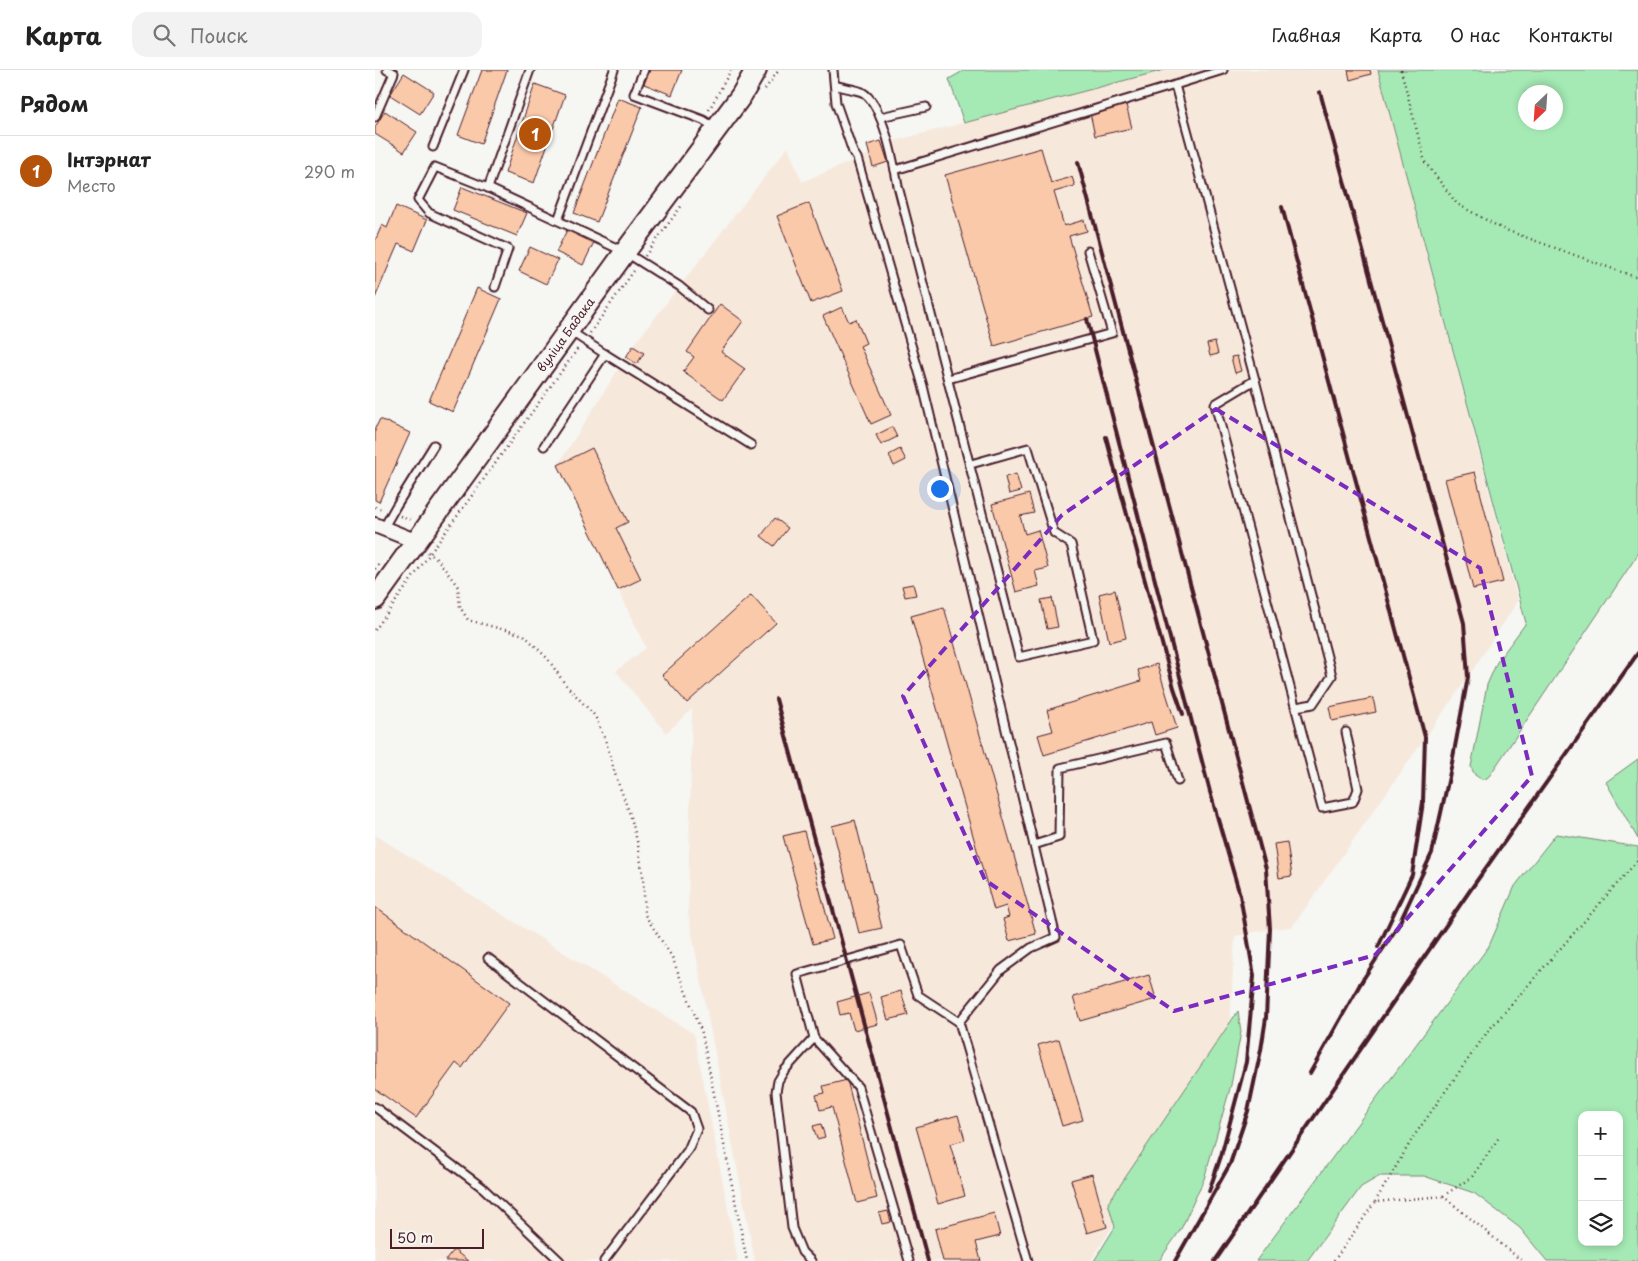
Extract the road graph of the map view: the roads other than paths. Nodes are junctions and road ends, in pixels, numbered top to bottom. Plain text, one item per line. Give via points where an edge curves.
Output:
1 (387, 70) edge
2 (464, 70) edge
3 (529, 70) edge
4 (614, 70) edge
5 (645, 70) edge
6 (756, 70) edge
7 (833, 70) edge
8 (1223, 70) edge
9 (835, 85) junction
10 (1175, 85) junction
11 (926, 107) dead end
12 (375, 117) edge
13 (880, 117) junction
14 (716, 129) junction
15 (433, 147) dead end
16 (895, 170) junction
17 (488, 188) junction
18 (558, 220) junction
19 (1088, 251) dead end
20 (633, 257) junction
21 (495, 287) dead end
22 (708, 310) dead end
23 (577, 336) junction
24 (605, 354) junction
25 (948, 378) junction
26 (1255, 380) junction
27 (434, 445) dead end
28 (751, 445) dead end
29 (544, 446) dead end
30 (971, 464) junction
31 (379, 527) edge
32 (423, 547) junction
33 (375, 599) edge
34 (1296, 707) junction
35 (1345, 732) dead end
36 (1178, 781) dead end
37 (1035, 845) junction
38 (488, 958) dead end
39 (959, 1022) junction
40 (814, 1038) junction
41 (375, 1107) edge
42 (561, 1261) edge
43 (604, 1261) edge
44 (811, 1261) edge
45 (909, 1261) edge
46 (1029, 1261) edge

1 - 12 lane via 394,73
2 - 15 lane
3 - 17 lane
4 - 18 lane
5 - 14 lane via 635,94 703,120
6 - 14 main road, вуліца Бадака
7 - 9 lane
8 - 10 lane
9 - 13 lane via 863,93
9 - 37 lane via 836,103 857,158 923,386
10 - 16 lane
10 - 26 lane
11 - 13 lane
13 - 16 lane
14 - 20 main road, вуліца Бадака
16 - 25 lane
17 - 18 lane
17 - 21 lane via 435,168 418,200 429,212 508,249
18 - 20 lane
19 - 25 lane via 1112,333
20 - 22 lane via 679,286
20 - 23 main road, вуліца Бадака
23 - 24 lane
23 - 32 main road, вуліца Бадака via 492,438
24 - 28 lane
24 - 29 lane
25 - 30 lane
26 - 34 lane via 1332,676 1313,704
26 - 34 lane via 1215,404
27 - 31 lane
30 - 30 lane via 1019,657 1093,640 1071,544 1053,533 1029,448
31 - 32 street
32 - 33 main road, вуліца Бадака
34 - 35 lane via 1322,808 1353,802 1358,790
36 - 37 lane via 1165,743 1061,768 1059,837
37 - 39 lane via 1056,937 1031,948 1001,970
38 - 43 lane via 691,1112 697,1129 688,1150
39 - 40 lane via 918,995 901,944 797,974
39 - 46 lane
40 - 44 lane via 784,1071 776,1092 792,1228 802,1252
40 - 45 lane via 858,1087
41 - 42 lane via 483,1188

